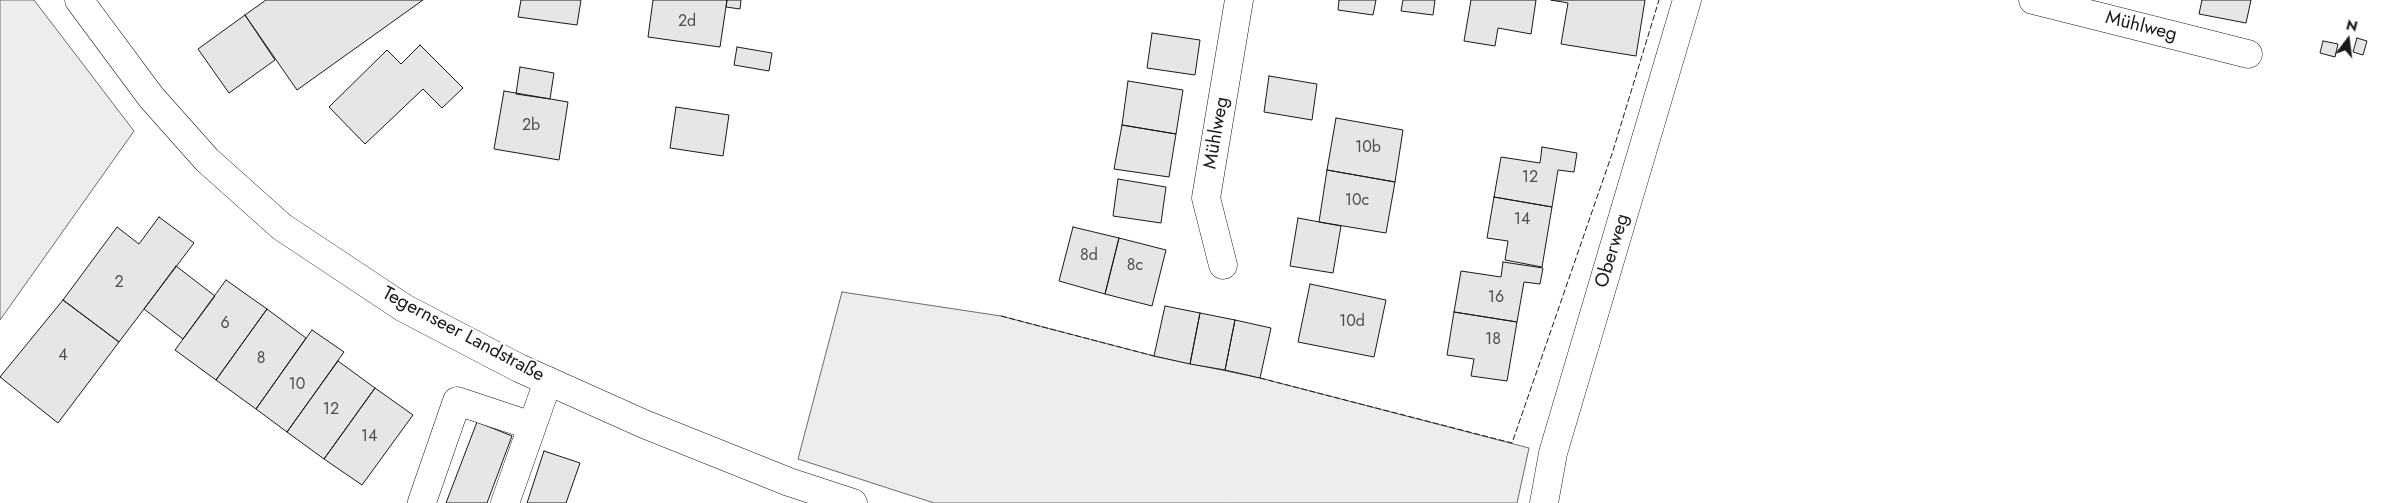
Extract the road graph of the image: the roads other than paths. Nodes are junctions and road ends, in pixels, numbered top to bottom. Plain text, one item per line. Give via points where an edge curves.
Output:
1 (79, 0) edge
2 (1239, 0) edge
3 (1687, 0) edge
4 (2033, 0) edge
5 (2248, 54) dead end
6 (1223, 265) dead end
7 (548, 381) junction
8 (532, 426) junction
9 (422, 502) edge
10 (506, 503) edge
11 (853, 503) edge
12 (1544, 503) edge

1 - 7 street, Tegernseer Landstraße via 151,97 207,160 282,227 404,308
2 - 6 street, Mühlweg via 1206,198
3 - 12 street, Oberweg via 1553,453
4 - 5 street, Mühlweg
7 - 8 street
7 - 11 street, Tegernseer Landstraße via 653,428 789,482
8 - 9 street via 457,400
8 - 10 street

